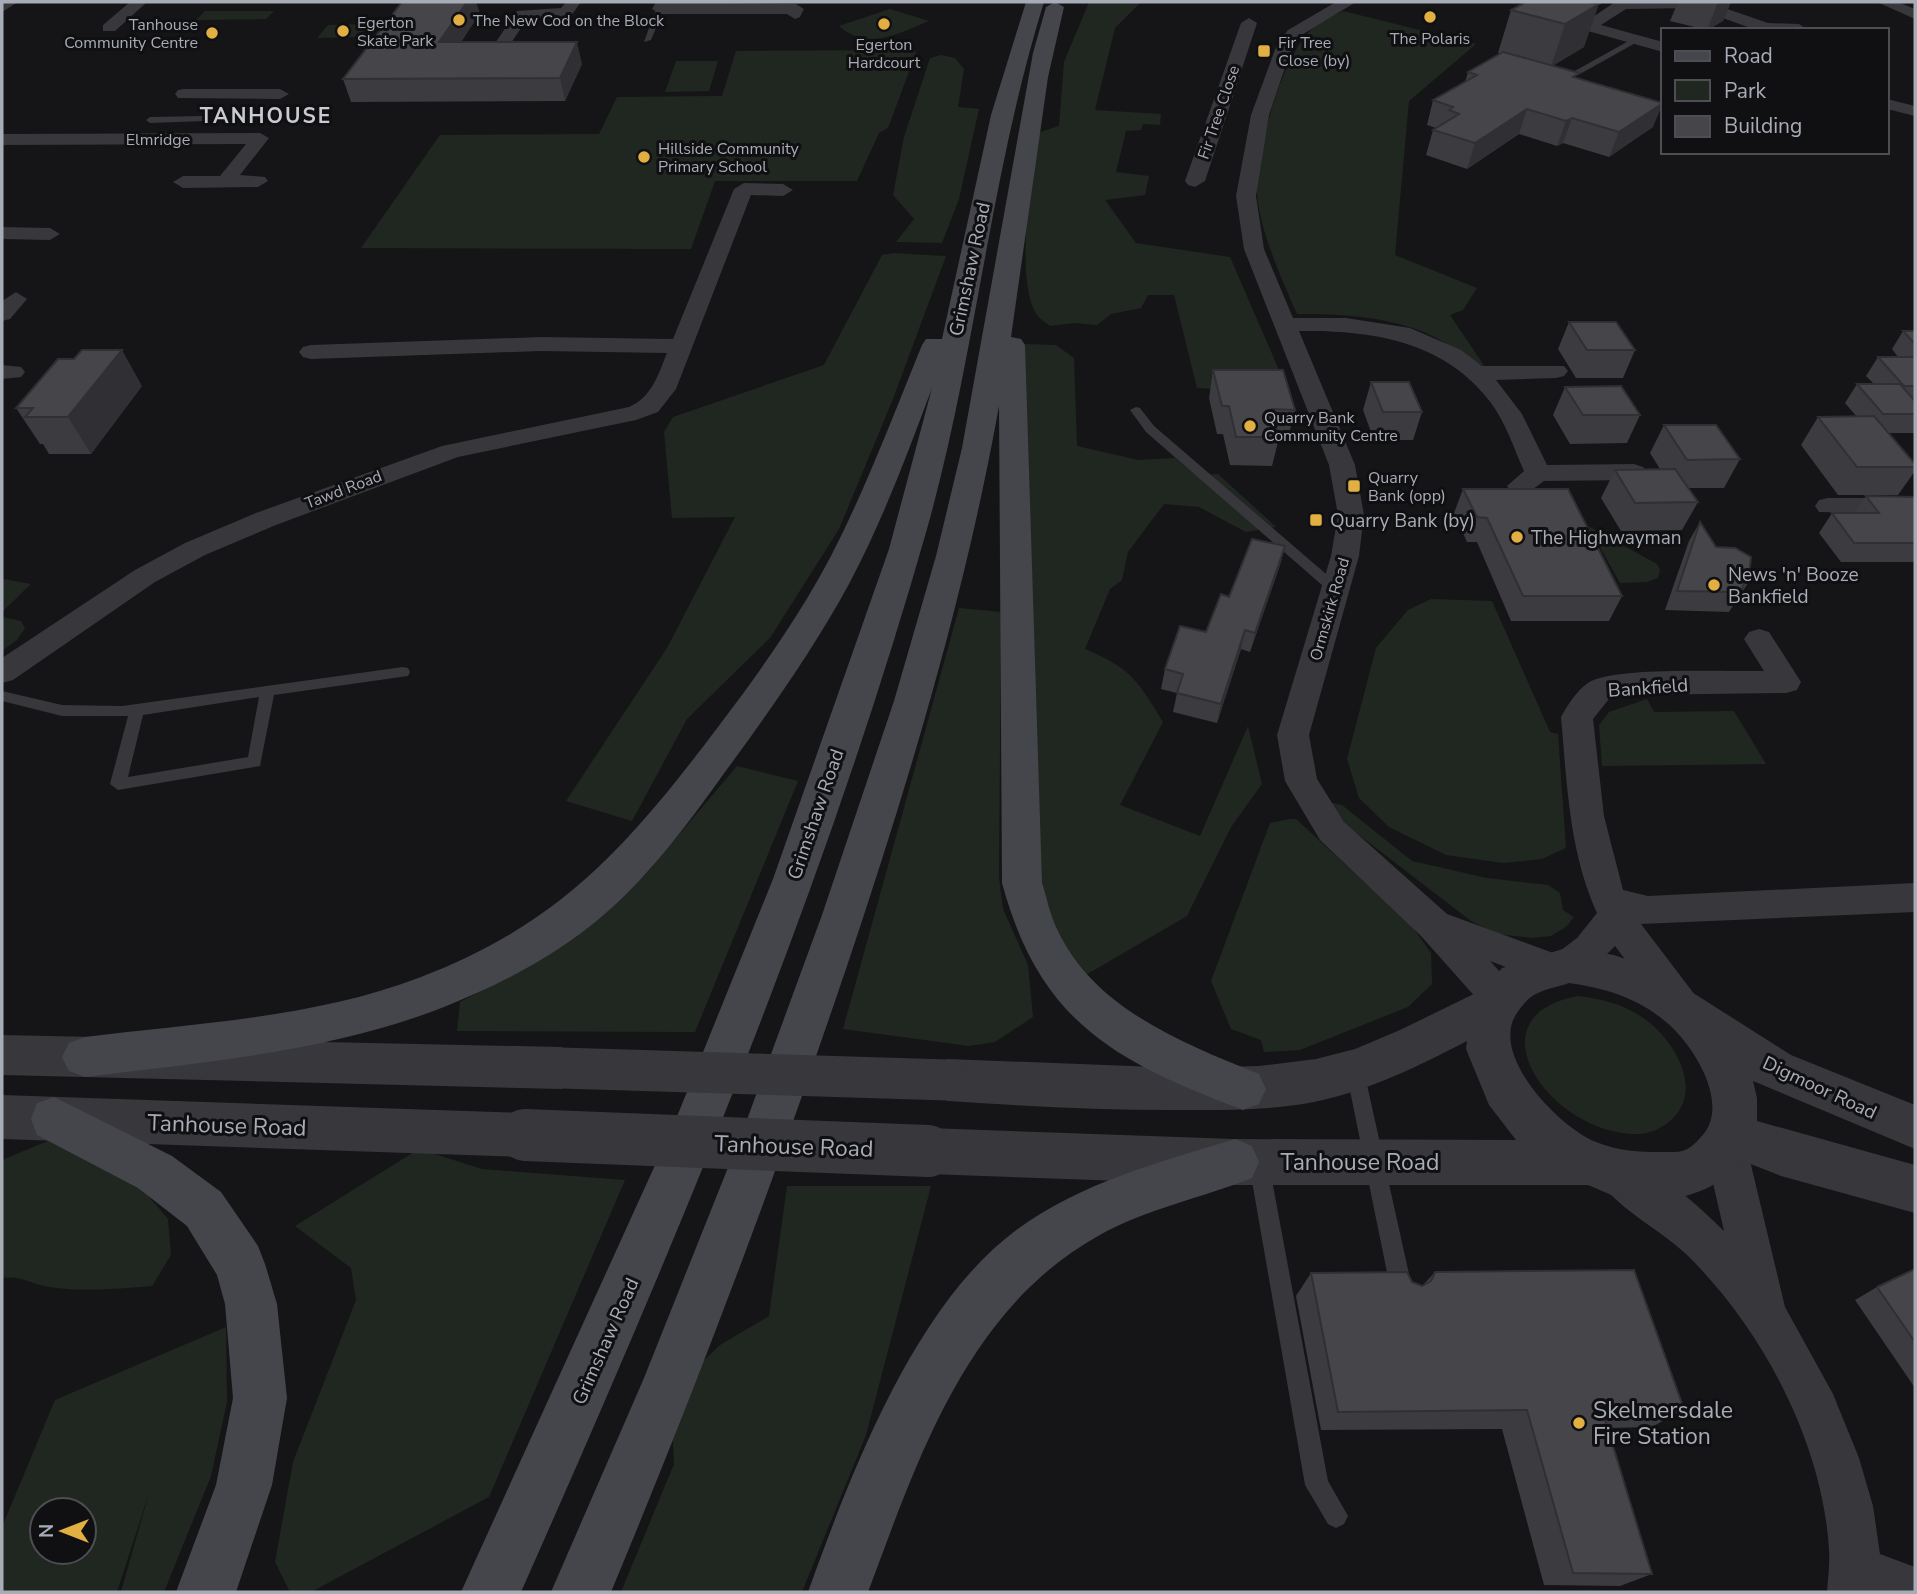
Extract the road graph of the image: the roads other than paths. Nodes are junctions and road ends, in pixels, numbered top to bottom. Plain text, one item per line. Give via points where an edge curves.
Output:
1 (10, 2) edge
2 (139, 2) edge
3 (573, 2) edge
4 (1035, 2) edge
5 (1348, 2) edge
6 (1529, 2) edge
7 (1885, 2) edge
8 (661, 6) edge
9 (1065, 7) edge
10 (1915, 13) edge
11 (794, 14) dead end
12 (2, 16) edge
13 (1010, 18) dead end
14 (1249, 23) dead end
15 (109, 28) dead end
16 (1587, 28) junction
17 (1768, 28) edge
18 (647, 40) dead end
19 (1637, 40) junction
20 (1263, 45) junction
21 (1661, 46) edge
22 (499, 49) edge
23 (1010, 71) junction
24 (1557, 84) edge
25 (184, 94) dead end
26 (227, 94) junction
27 (280, 94) dead end
28 (1889, 106) edge
29 (1915, 111) edge
30 (202, 119) junction
31 (150, 120) dead end
32 (183, 139) junction
33 (2, 140) edge
34 (226, 181) junction
35 (258, 181) dead end
36 (1195, 181) dead end
37 (183, 182) dead end
38 (783, 190) dead end
39 (2, 233) edge
40 (50, 234) dead end
41 (991, 259) junction
42 (2, 299) edge
43 (2, 314) edge
44 (1285, 325) junction
45 (681, 346) junction
46 (311, 352) dead end
47 (1556, 371) dead end
48 (1475, 373) junction
49 (1136, 411) dead end
50 (1634, 472) edge
51 (1828, 506) dead end
52 (1915, 506) edge
53 (1335, 590) junction
54 (1759, 639) dead end
55 (2, 672) edge
56 (403, 672) dead end
57 (267, 691) junction
58 (2, 695) edge
59 (138, 711) junction
60 (1915, 898) edge
61 (1612, 907) junction
62 (1434, 925) junction
63 (1559, 966) junction
64 (1497, 1001) junction
65 (1688, 1013) junction
66 (2, 1055) edge
67 (85, 1057) junction
68 (1355, 1069) junction
69 (1243, 1089) junction
70 (2, 1117) edge
71 (54, 1119) junction
72 (1915, 1127) edge
73 (1728, 1139) junction
74 (1247, 1162) junction
75 (1374, 1163) junction
76 (1602, 1169) junction
77 (1915, 1189) edge
78 (1402, 1295) edge
79 (1765, 1314) junction
80 (1336, 1516) dead end
81 (1855, 1582) edge
82 (206, 1592) edge
83 (491, 1592) edge
84 (581, 1592) edge
85 (838, 1592) edge
86 (1914, 1592) edge

1 - 12 street
2 - 15 street
3 - 22 street via 566,13 522,14
4 - 23 main road, Grimshaw Road
5 - 20 street, Ormskirk Road
6 - 16 street via 1550,16
7 - 10 street
8 - 11 street via 796,9
8 - 18 lane
9 - 41 main road, Grimshaw Road via 1040,73
13 - 23 main road
14 - 20 street, Fir Tree Close
16 - 17 street via 1622,4 1697,2
16 - 19 street
19 - 21 street
19 - 24 lane
20 - 36 street, Fir Tree Close
20 - 44 street, Ormskirk Road via 1259,115 1246,196 1254,249
23 - 41 main road, Grimshaw Road
25 - 26 street
26 - 27 street
26 - 30 street
28 - 29 street
30 - 31 lane
30 - 32 street
32 - 33 street, Elmridge
32 - 34 street, Elmridge via 260,138
34 - 35 street
34 - 37 street
38 - 45 street, Tawd Road via 744,189
39 - 40 street
41 - 67 main road via 833,582 752,709 695,787 619,876 554,929 474,975 400,1004 306,1028
41 - 69 main road via 1022,883 1038,936 1075,992 1111,1024 1160,1055
41 - 83 main road, Grimshaw Road via 878,636 782,910 623,1304
41 - 84 main road, Grimshaw Road via 970,482 910,716 866,853 717,1266
42 - 43 street via 16,299
44 - 48 street via 1376,325 1431,344
44 - 53 street, Ormskirk Road via 1342,465 1351,515
45 - 46 street via 541,344
45 - 55 street, Tawd Road via 662,394 649,407 606,421 451,450 278,514 145,576
47 - 48 street
48 - 50 street via 1500,398 1529,480
49 - 53 lane via 1150,429
51 - 52 street
53 - 62 street, Ormskirk Road via 1293,736 1301,781 1332,831
54 - 61 street, Bankfield via 1786,682 1622,686 1599,690 1577,717 1592,848
56 - 57 lane
57 - 59 lane
57 - 59 lane via 255,762 118,784
58 - 59 lane via 34,708 78,714
60 - 61 street via 1648,911
61 - 63 street via 1591,951
61 - 65 street, Bankfield
62 - 63 street, Ormskirk Road
62 - 64 street, Ormskirk Road
63 - 64 street via 1520,978
63 - 65 street via 1621,974 1647,984
64 - 68 street via 1422,1043
64 - 76 street via 1490,1058 1502,1088 1522,1118 1551,1143
65 - 72 street, Digmoor Road via 1775,1070
65 - 73 street via 1716,1045 1731,1075 1736,1106
66 - 67 street
67 - 69 street, bridge
68 - 69 street via 1332,1077
68 - 75 lane
70 - 71 street, Tanhouse Road
71 - 74 street, Tanhouse Road, bridge
71 - 82 main road via 156,1172 204,1209 240,1264 251,1304 260,1398 244,1485
73 - 76 street via 1708,1163 1682,1175 1651,1178
73 - 77 street
73 - 79 street
74 - 75 street, Tanhouse Road
74 - 80 lane via 1317,1485
74 - 85 main road via 1168,1184 1079,1219 1016,1261 956,1330 895,1449
75 - 76 street, Tanhouse Road
75 - 78 lane
76 - 79 street via 1672,1214 1714,1251
79 - 81 street via 1821,1421 1850,1504
81 - 86 street

